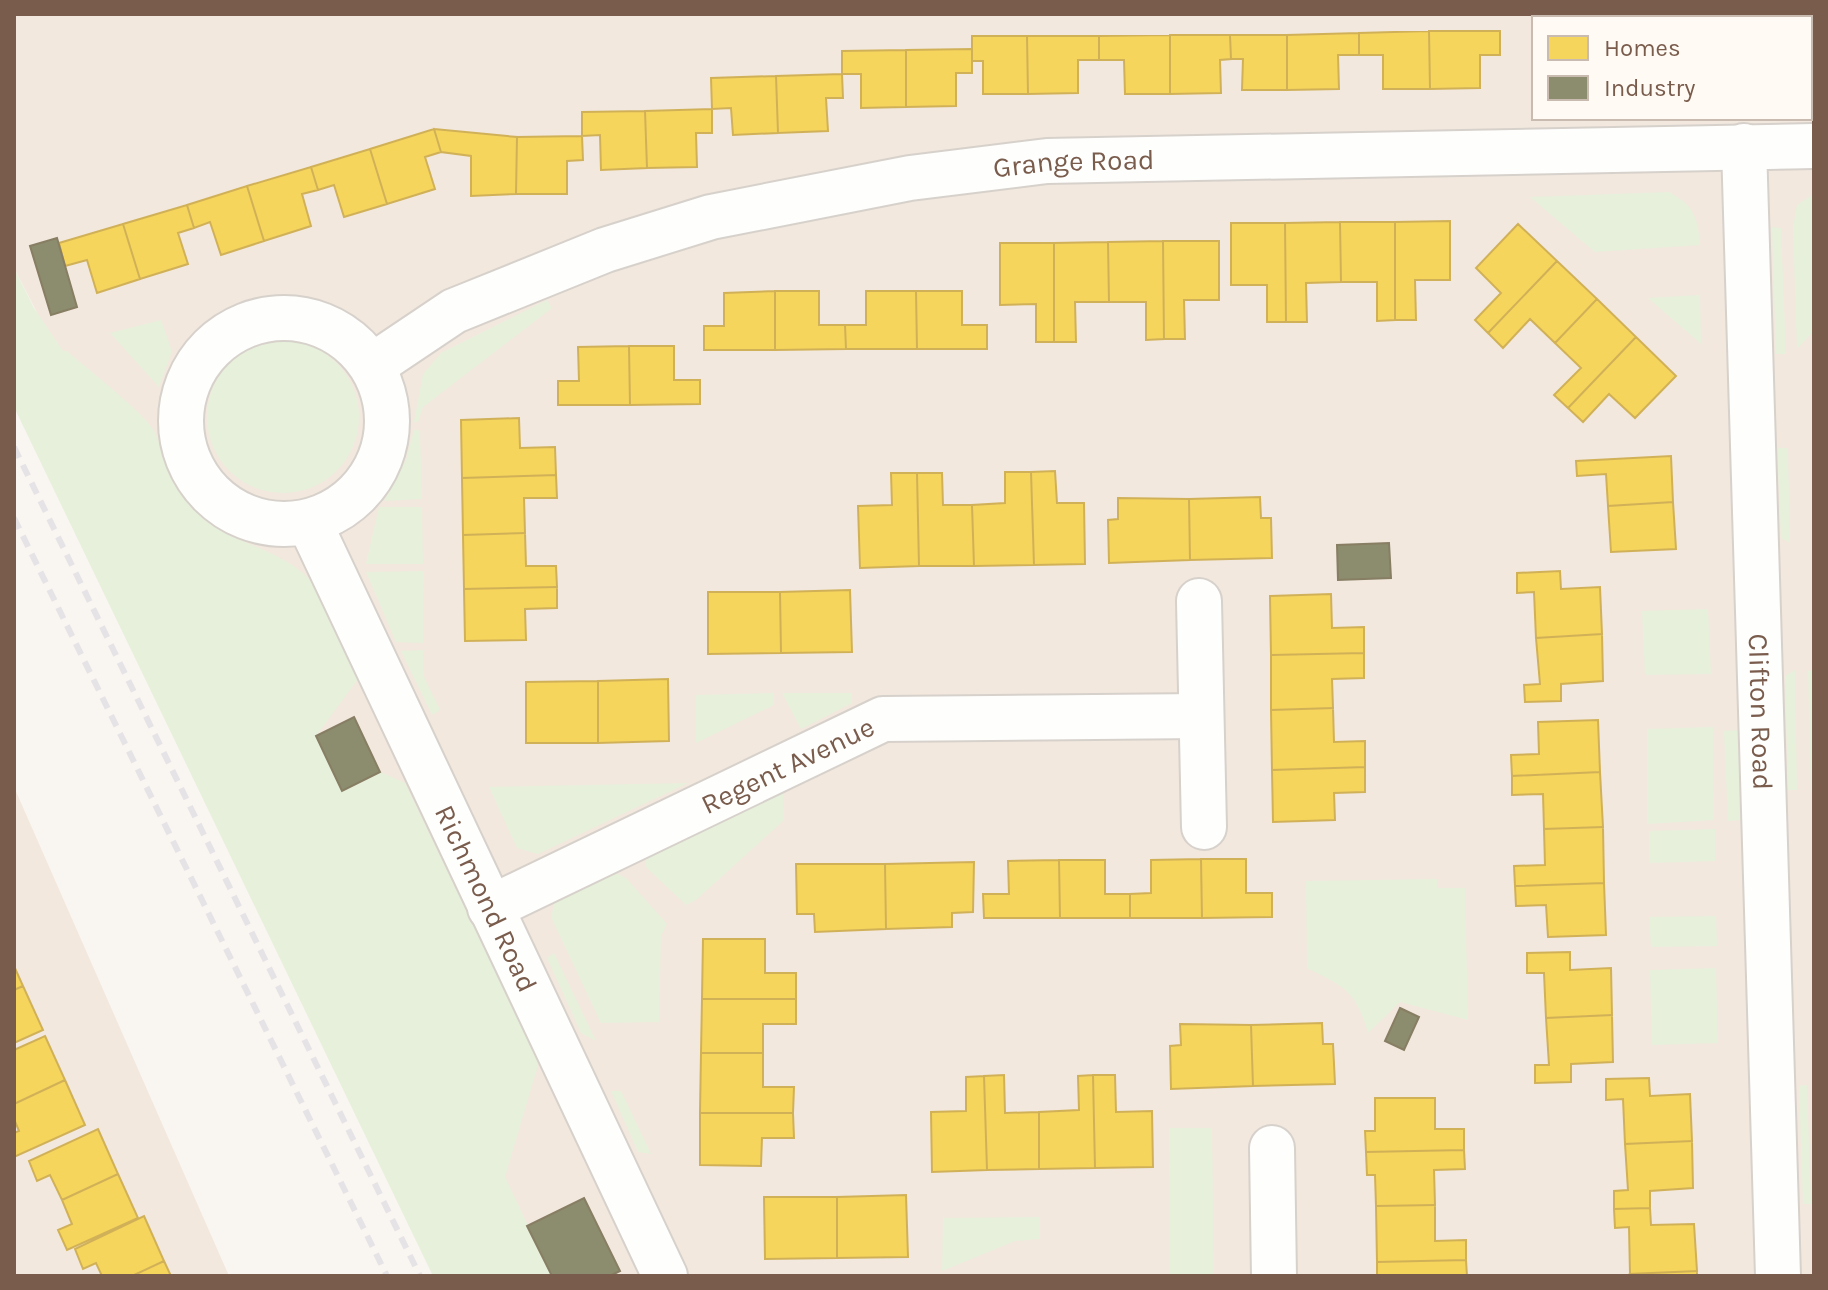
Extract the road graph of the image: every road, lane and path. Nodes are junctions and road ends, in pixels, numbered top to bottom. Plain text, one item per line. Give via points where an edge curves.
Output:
1 (1562, 134) edge
2 (1744, 146) junction
3 (1814, 146) edge
4 (372, 366) junction
5 (309, 522) junction
6 (1199, 601) dead end
7 (1201, 716) junction
8 (1204, 827) dead end
9 (490, 908) junction
10 (1272, 1148) dead end
11 (665, 1276) edge
12 (1274, 1276) edge
13 (1778, 1276) edge

1 - 2 street, Grange Road
1 - 4 street, Grange Road via 1047,161 910,178 711,217 605,250 454,311
2 - 3 street, Grange Road
2 - 13 street, Clifton Road
4 - 5 street via 386,407 380,460 347,502
4 - 5 street via 349,340 319,323 284,317 250,323 219,340 197,366 183,399 182,434 191,467 212,495 240,515 274,524
5 - 9 street, Richmond Road
6 - 7 street
7 - 8 street
7 - 9 street, Regent Avenue via 883,719
9 - 11 street, Richmond Road
10 - 12 street

